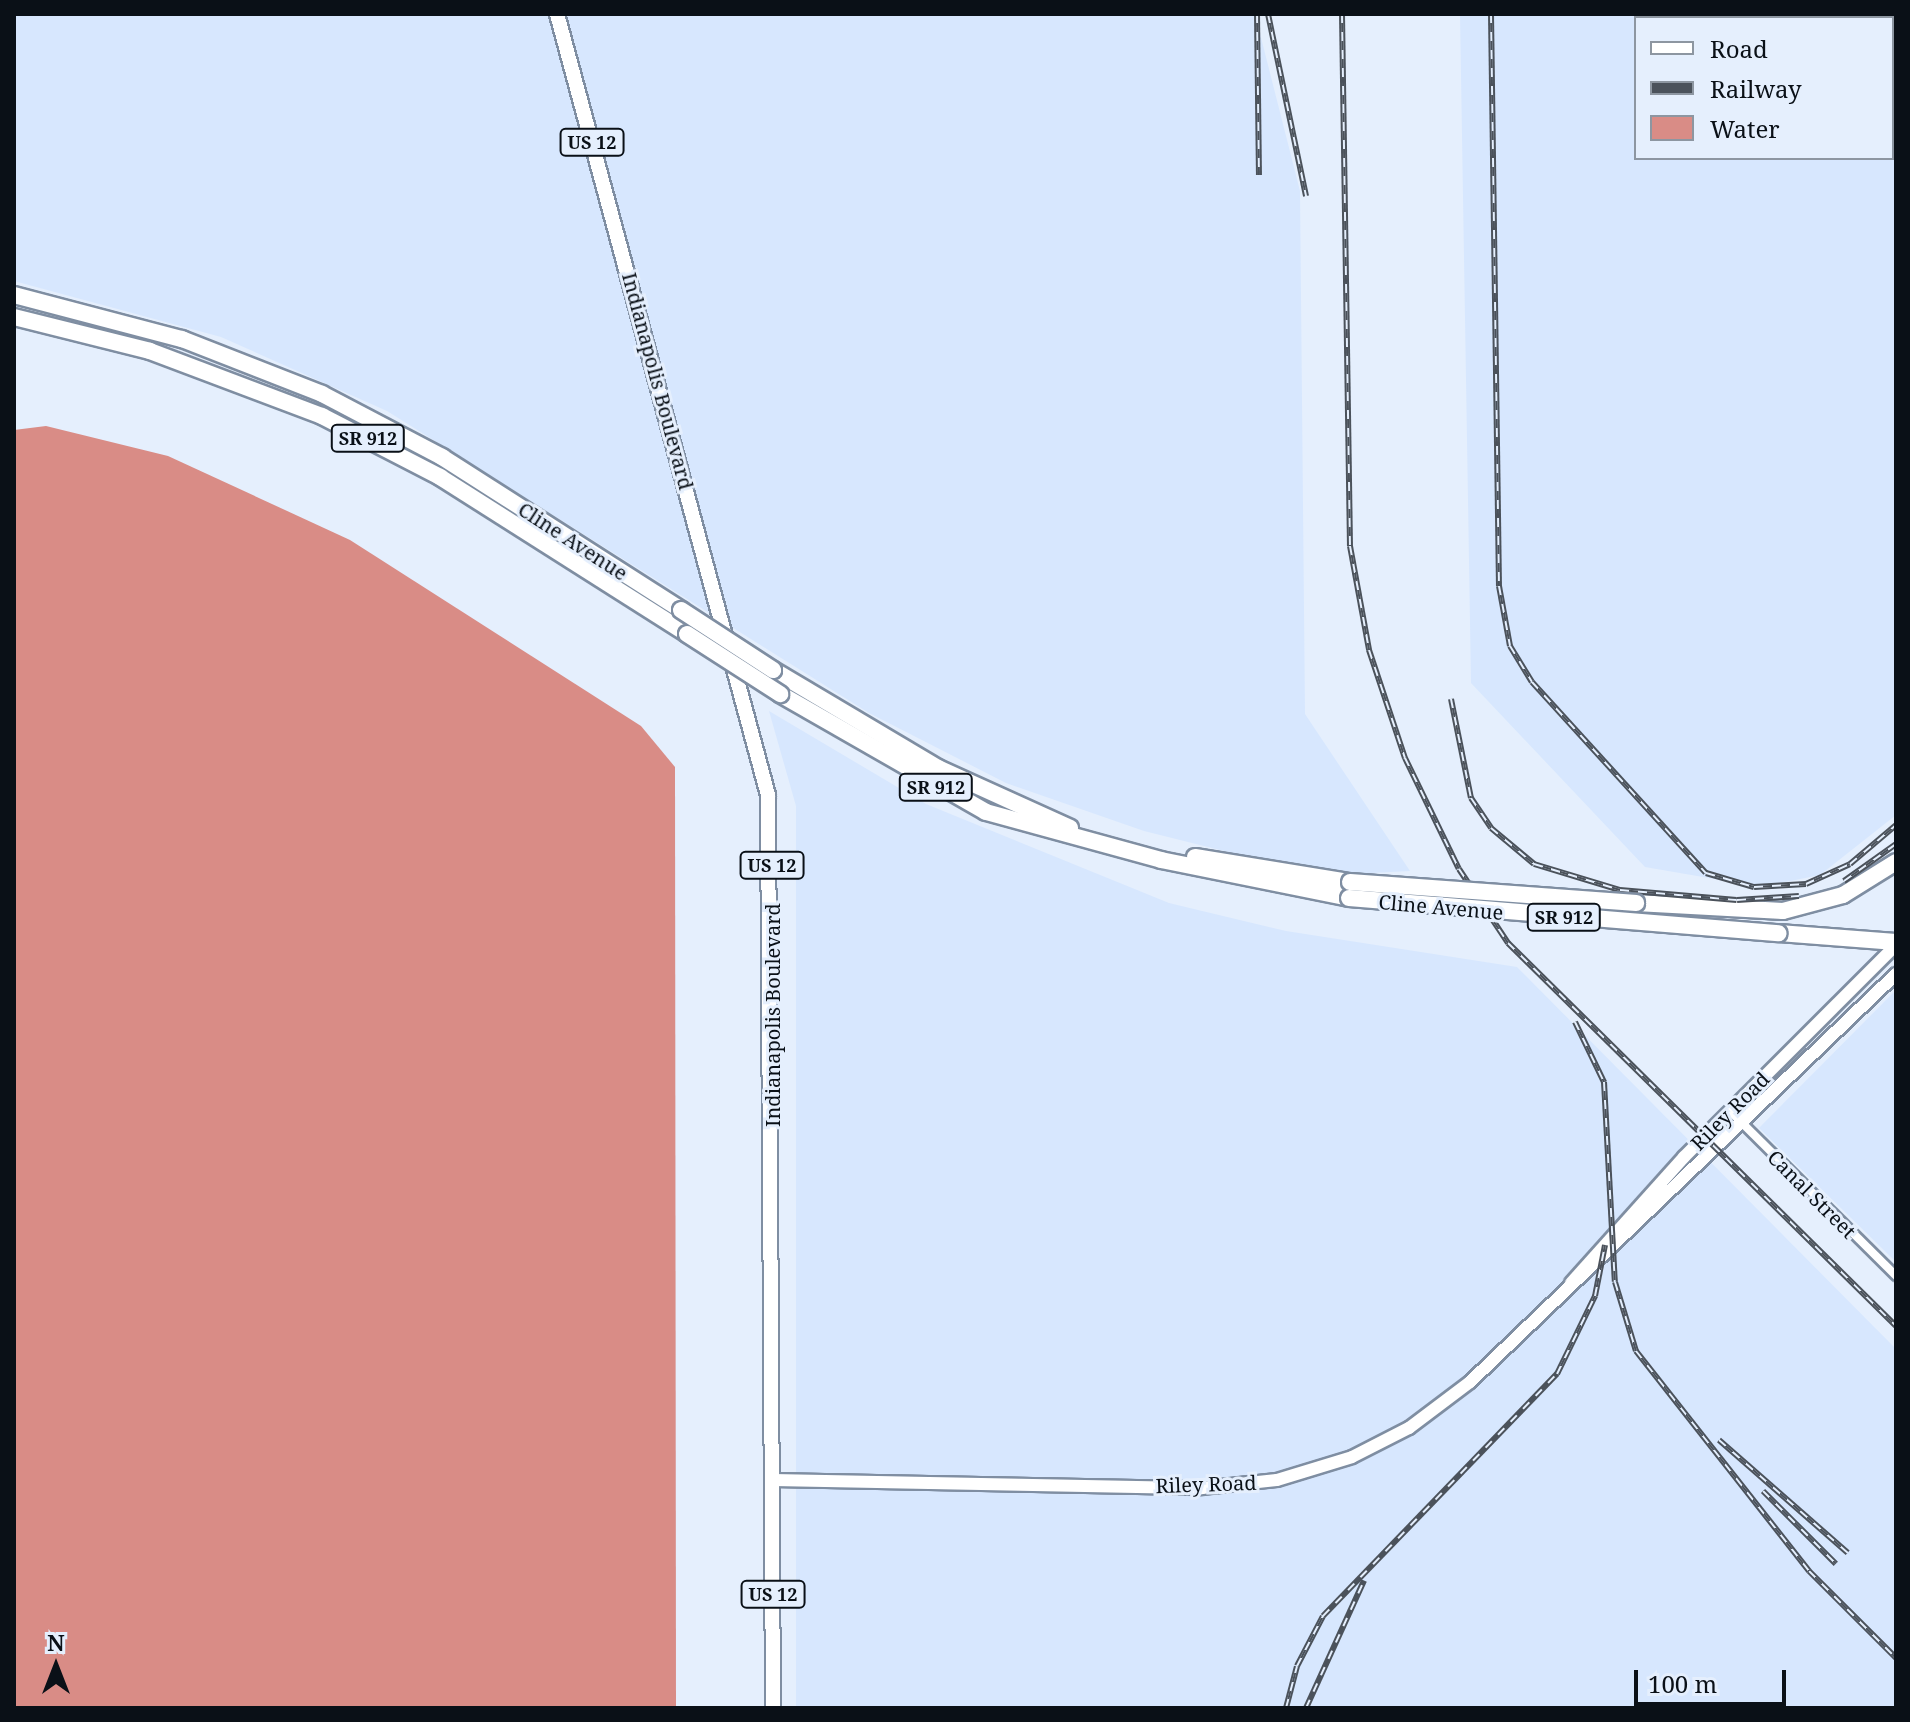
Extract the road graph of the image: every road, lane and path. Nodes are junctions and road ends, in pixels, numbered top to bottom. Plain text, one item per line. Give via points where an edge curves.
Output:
1 (557, 14) edge
2 (14, 295) edge
3 (14, 317) edge
4 (1058, 823) junction
5 (1108, 845) junction
6 (1896, 862) edge
7 (1349, 890) junction
8 (1896, 944) edge
9 (1896, 974) edge
10 (1730, 1111) junction
11 (1743, 1125) junction
12 (1896, 1276) edge
13 (1571, 1283) junction
14 (773, 1480) junction
15 (773, 1708) edge

1 - 14 main road, Indianapolis Boulevard / US 12 via 768,795
2 - 4 highway, Cline Avenue / SR 912, bridge via 168,334 322,394 442,457 773,670 927,762
3 - 5 highway, Cline Avenue / SR 912, bridge via 164,356 322,416 440,477 911,775 986,812
4 - 5 highway, Cline Avenue / SR 912
4 - 7 highway
5 - 7 highway, Cline Avenue / SR 912
6 - 7 highway, bridge via 1843,895 1783,911
7 - 8 highway, Cline Avenue / SR 912, bridge
8 - 10 main road, Riley Road
9 - 11 main road, Riley Road
10 - 11 street, Canal Street
10 - 13 main road, Riley Road via 1574,1272
11 - 12 street, Canal Street
11 - 13 main road, Riley Road via 1593,1271
13 - 14 main road, Riley Road via 1423,1419 1297,1476 1202,1488
14 - 15 main road, Indianapolis Boulevard / US 12

